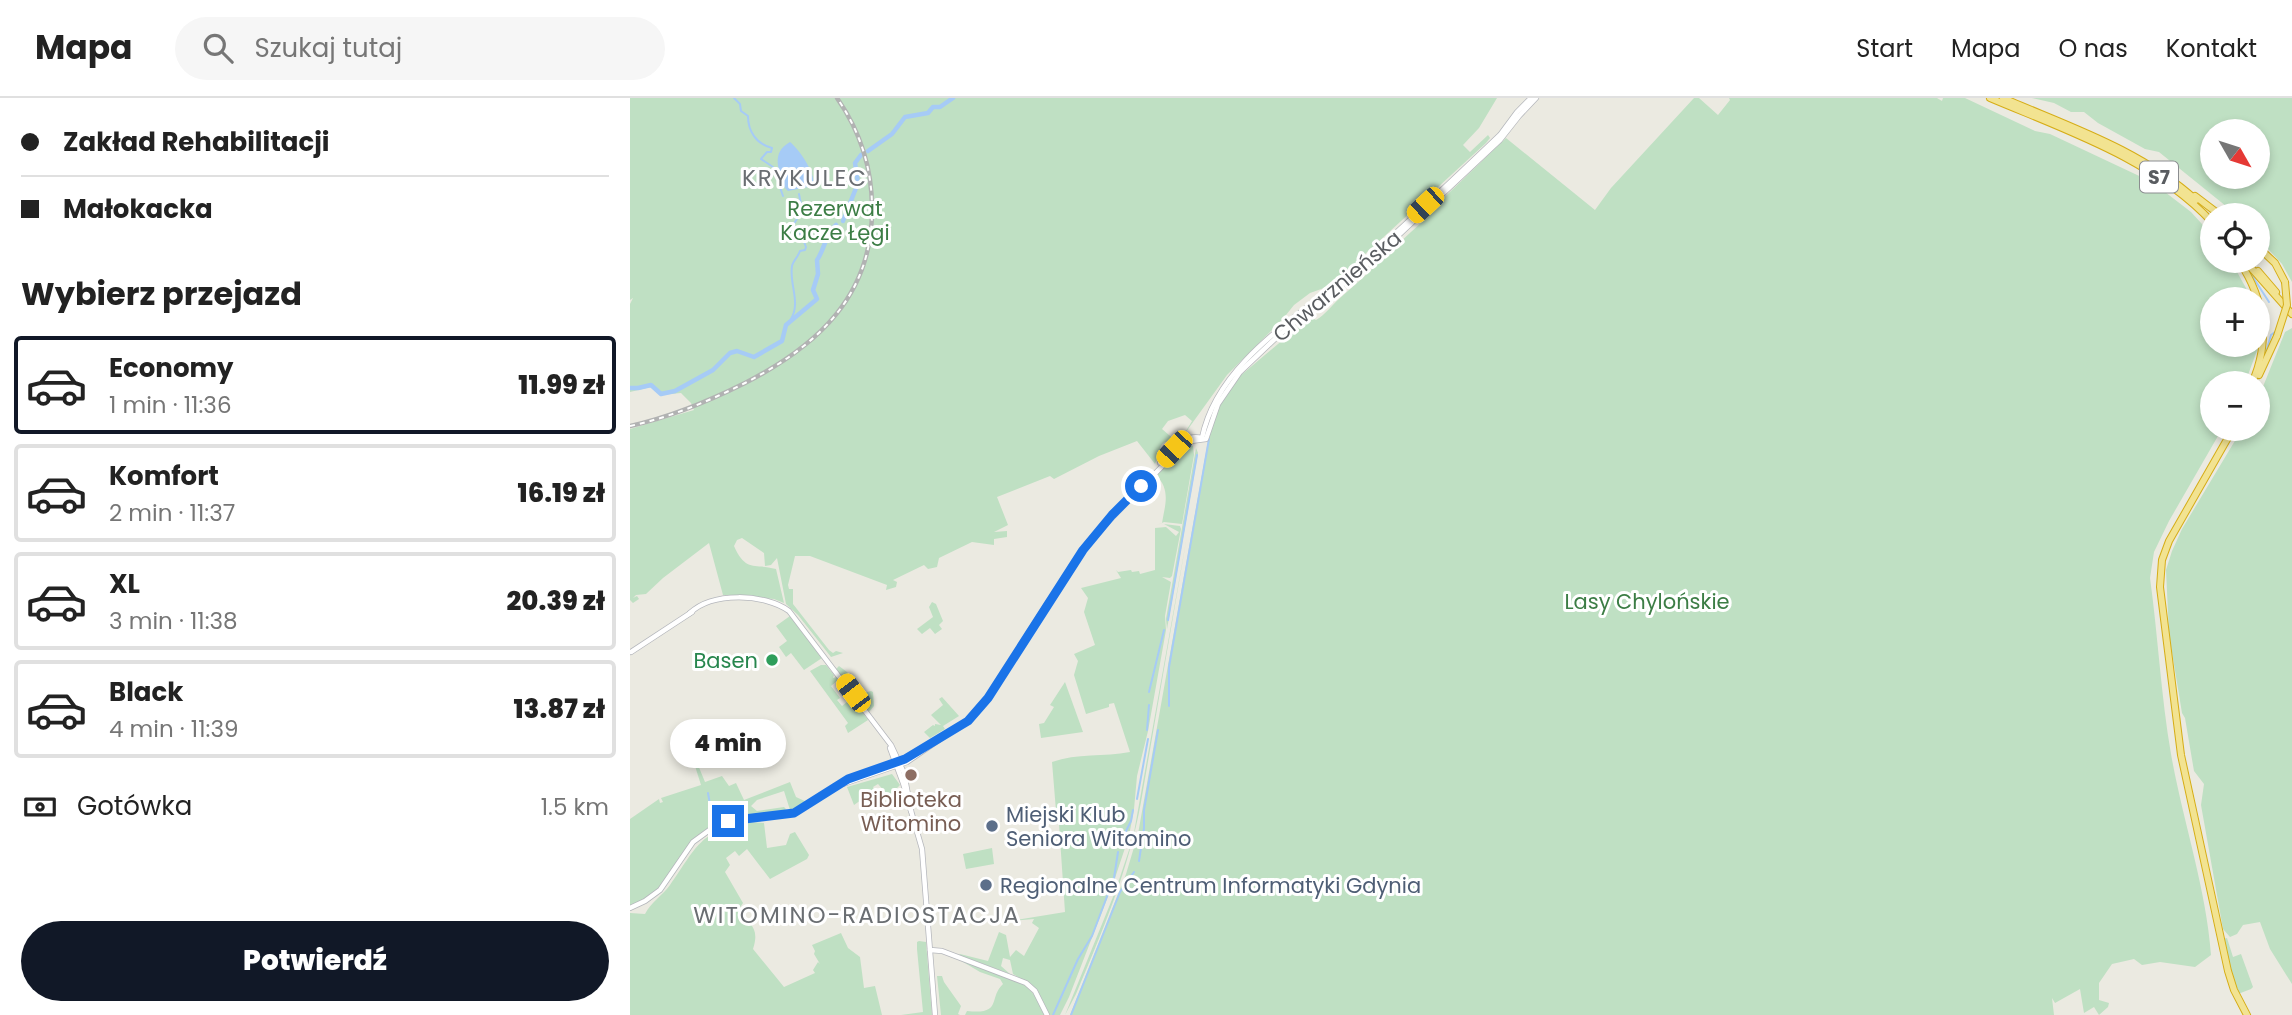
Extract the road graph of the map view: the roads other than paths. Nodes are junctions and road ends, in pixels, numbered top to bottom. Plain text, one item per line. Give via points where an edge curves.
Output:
1 (1531, 98) edge
2 (1536, 98) edge
3 (1990, 98) edge
4 (2003, 98) edge
5 (2176, 183) junction
6 (2204, 203) edge
7 (2200, 205) edge
8 (2200, 211) edge
9 (2270, 258) edge
10 (2246, 273) edge
11 (2257, 273) edge
12 (2258, 273) edge
13 (1326, 296) junction
14 (2292, 308) edge
15 (2292, 314) edge
16 (2257, 371) edge
17 (2260, 371) edge
18 (2224, 441) edge
19 (631, 652) edge
20 (886, 738) junction
21 (893, 755) junction
22 (899, 763) junction
23 (889, 764) junction
24 (843, 784) junction
25 (630, 908) edge
26 (930, 945) junction
27 (942, 951) junction
28 (935, 1015) edge
29 (1047, 1015) edge
30 (2245, 1015) edge

1 - 13 main road, Chwarznieńska via 1500,135
2 - 13 main road, Chwarznieńska via 1500,140 1371,261
3 - 8 highway, S7 via 2140,165
4 - 5 highway, S7 via 2115,147
5 - 6 highway
5 - 7 highway, S7
9 - 17 highway, bridge via 2286,282 2287,305
10 - 16 highway via 2256,292 2264,327
11 - 15 highway
12 - 14 highway
13 - 22 main road, Chwarznieńska via 1232,382 1215,410 1206,439 1186,443 1112,515 1083,550 982,706 968,721
18 - 30 highway via 2166,540 2157,566 2174,715 2191,811 2228,971
19 - 20 main road via 710,601 768,601 796,618
20 - 21 main road
20 - 22 main road
21 - 22 main road
21 - 23 main road
22 - 23 main road
22 - 24 main road
22 - 26 main road via 922,849
23 - 24 main road
24 - 25 main road via 794,813 732,820 707,831 689,847 660,890
26 - 27 main road
26 - 27 main road
26 - 28 main road
27 - 29 main road via 1023,981 1035,991

